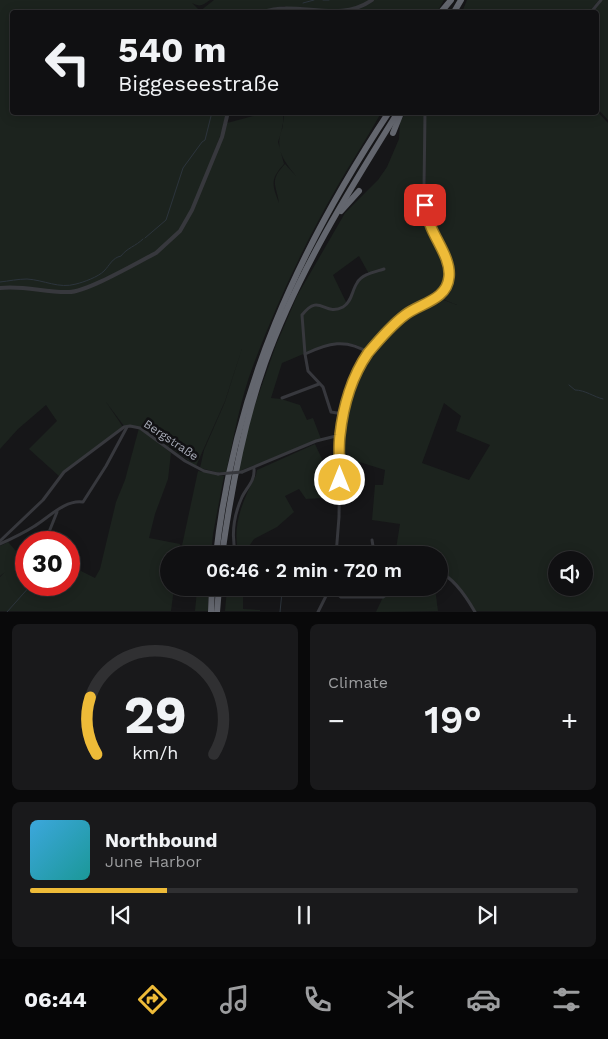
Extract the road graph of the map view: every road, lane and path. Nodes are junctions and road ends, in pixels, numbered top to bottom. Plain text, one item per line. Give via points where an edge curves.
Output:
1 (372, 0) edge
2 (601, 0) edge
3 (281, 8) joint
4 (272, 10) edge
5 (321, 10) edge
6 (345, 10) edge
7 (593, 10) edge
8 (227, 115) edge
9 (384, 115) edge
10 (387, 115) edge
11 (396, 115) edge
12 (401, 115) edge
13 (425, 115) edge
14 (378, 129) junction
15 (393, 133) dead end
16 (359, 191) dead end
17 (330, 223) junction
18 (384, 269) dead end
19 (0, 288) edge
20 (369, 353) junction
21 (305, 354) junction
22 (319, 384) junction
23 (282, 398) dead end
24 (343, 414) junction
25 (127, 426) junction
26 (340, 435) junction
27 (254, 469) junction
28 (57, 512) junction
29 (48, 531) edge
30 (372, 540) dead end
31 (0, 542) edge
32 (217, 546) edge
33 (223, 546) edge
34 (234, 546) edge
35 (337, 546) edge
36 (373, 546) edge
37 (448, 579) edge
38 (212, 596) edge
39 (218, 596) edge
40 (326, 596) edge
41 (340, 596) edge
42 (385, 596) edge
43 (320, 610) edge
44 (211, 612) edge
45 (217, 612) edge
46 (475, 612) edge

1 - 6 street
2 - 7 street
3 - 4 street
3 - 5 street
8 - 19 street via 222,137 192,210 180,231 164,248 77,291
9 - 14 highway
10 - 14 highway
11 - 17 highway
12 - 15 highway
13 - 20 street via 425,205 450,274 445,289 437,297 405,315
14 - 32 highway via 346,181 276,317 259,361 232,457 220,511
16 - 17 highway
17 - 33 highway via 293,296 266,362 237,463
18 - 21 street via 360,279 347,304 342,307 308,306 302,315
20 - 21 street via 353,344 339,343
20 - 24 street via 351,387
21 - 22 street via 308,371
22 - 23 street
22 - 24 street via 331,412
24 - 26 street
25 - 27 street, Bergstraße, bridge via 140,428 185,462 204,471 218,474
25 - 28 street via 82,502 70,504
25 - 31 street, Bergstraße via 64,472 43,500
26 - 27 street, Bergstraße via 316,441
26 - 35 street
27 - 34 street via 254,478 242,497 235,521
28 - 29 street
28 - 31 street via 27,531
30 - 36 street
37 - 46 street
38 - 44 highway
39 - 45 highway
40 - 43 street
41 - 42 street

